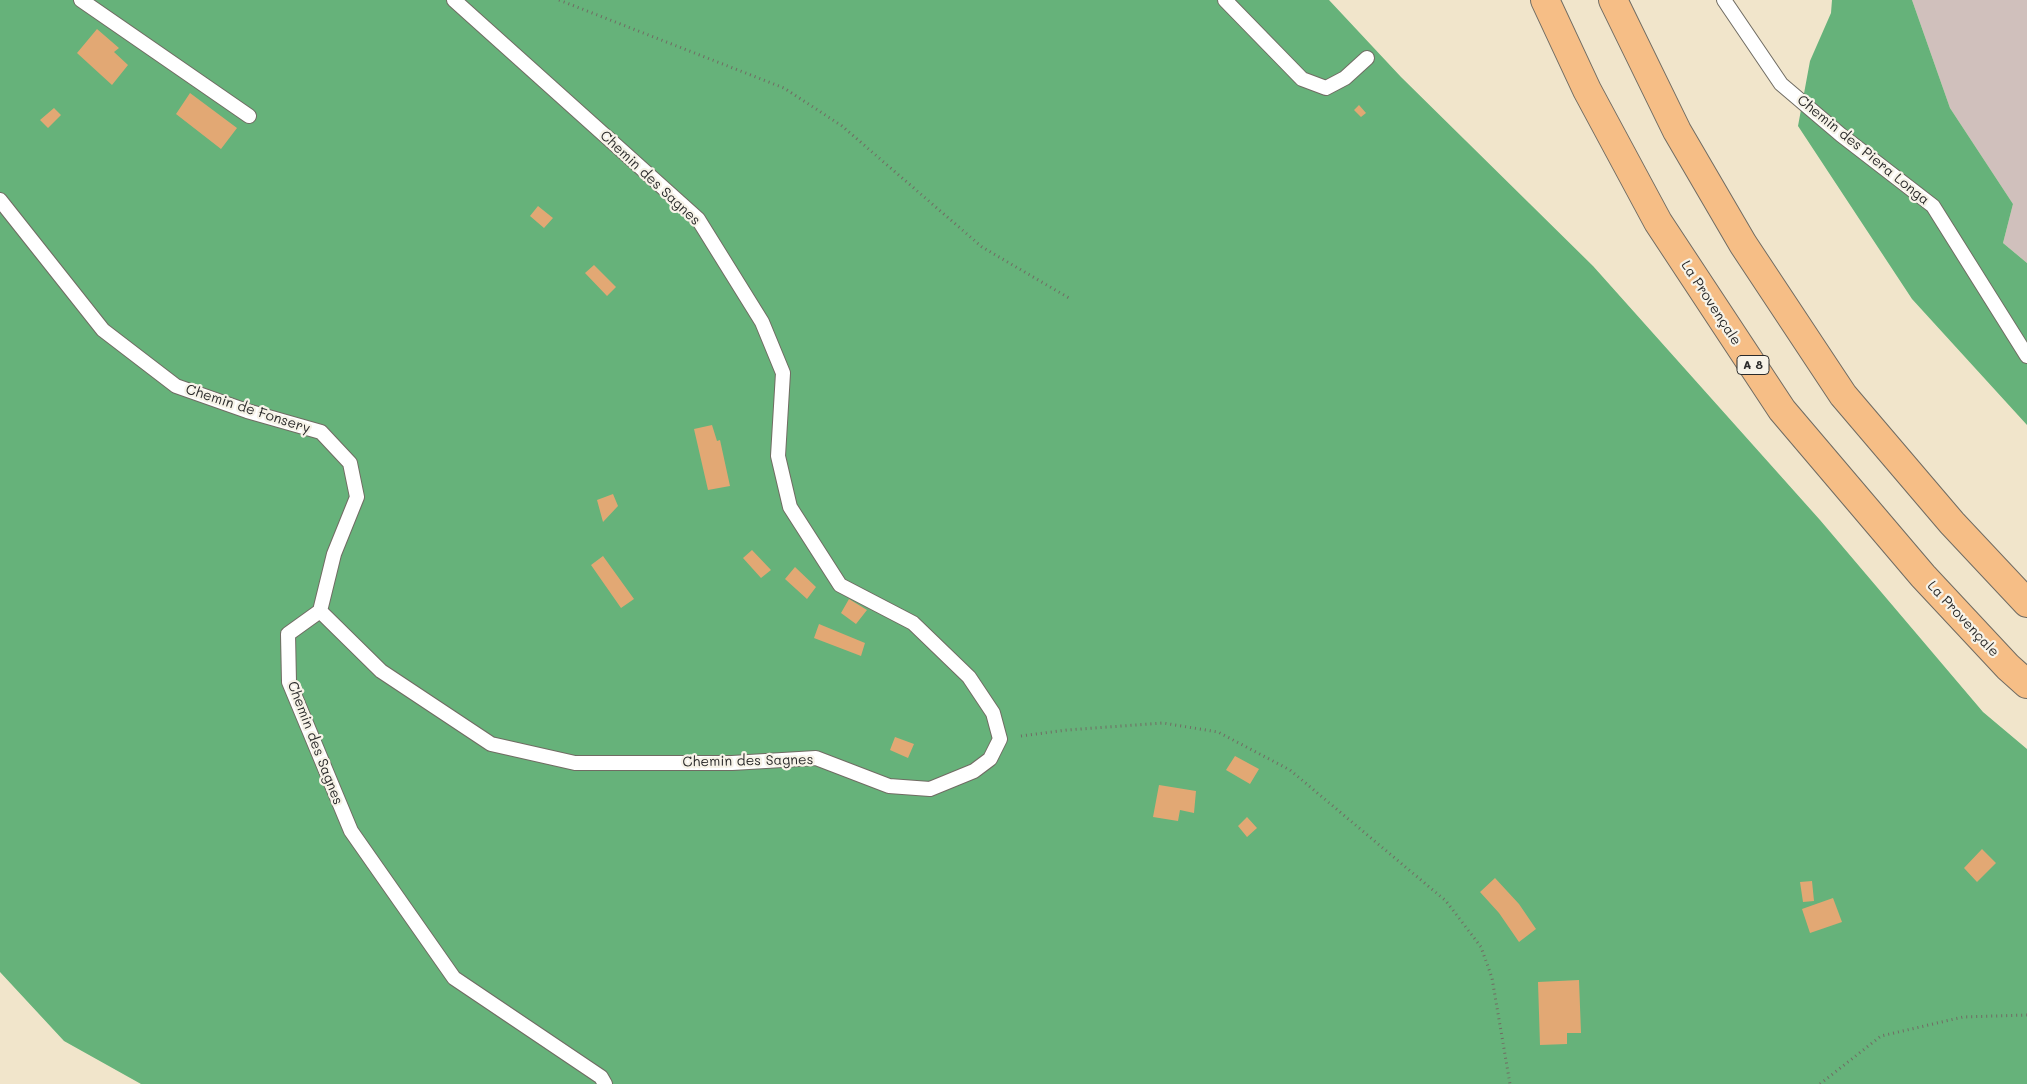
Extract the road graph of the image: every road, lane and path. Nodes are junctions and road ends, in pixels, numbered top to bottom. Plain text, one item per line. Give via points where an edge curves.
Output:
1 (81, 0) edge
2 (454, 0) edge
3 (559, 0) edge
4 (1225, 0) edge
5 (1545, 0) edge
6 (1613, 0) edge
7 (1724, 0) edge
8 (1367, 58) dead end
9 (249, 116) dead end
10 (0, 200) edge
11 (1069, 298) dead end
12 (2027, 356) edge
13 (2027, 603) edge
14 (320, 611) junction
15 (2027, 684) edge
16 (1000, 739) junction
17 (2027, 1015) edge
18 (605, 1084) edge
19 (1510, 1084) edge
20 (1820, 1084) edge

1 - 9 lane
2 - 16 lane, Chemin des Sagnes via 698,219 762,322 783,373 778,456 790,507 840,585 913,623 969,678 993,713
3 - 11 path via 784,88 842,126 982,247
4 - 8 lane via 1302,79 1326,88 1345,78
5 - 15 highway, La Provençale / A 8 via 1587,90 1658,222 1782,410 1923,576
6 - 13 highway via 1677,131 1743,244 1843,395 1952,523
7 - 12 lane, Chemin des Piera Longa via 1781,84 1933,206
10 - 14 lane, Chemin de Fonsery via 103,330 176,386 321,432 350,463 357,497 334,554
14 - 16 lane, Chemin des Sagnes via 381,671 491,744 575,763 732,763 816,758 889,786 930,789 974,771 990,759
14 - 18 lane, Chemin des Sagnes via 288,634 289,682 351,831 454,978 601,1077
16 - 19 path via 1163,723 1218,732 1290,770 1446,901 1481,947 1492,978
17 - 20 path via 1963,1017 1881,1036

